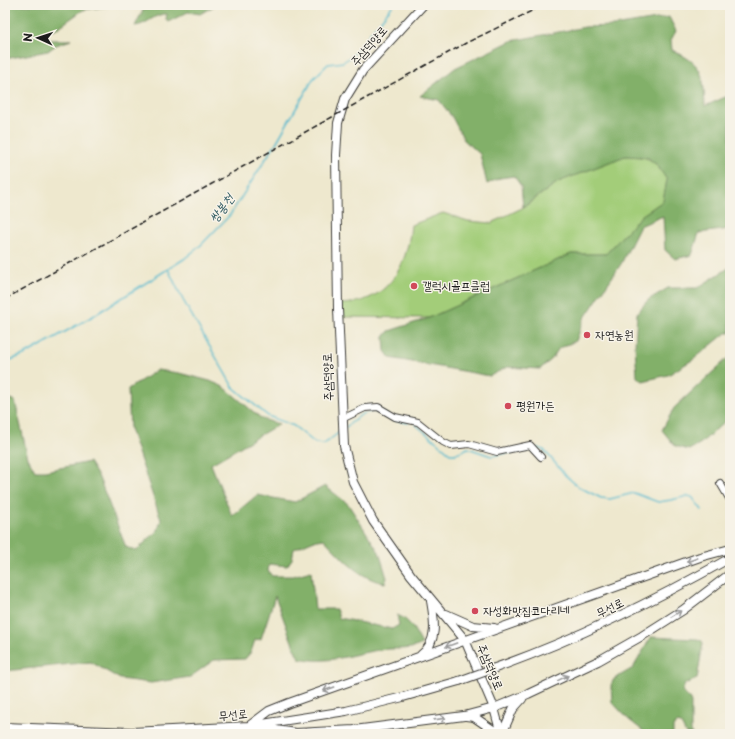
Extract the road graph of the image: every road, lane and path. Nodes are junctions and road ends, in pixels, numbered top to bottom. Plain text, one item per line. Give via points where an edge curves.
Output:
1 (423, 5) edge
2 (342, 421) junction
3 (541, 457) dead end
4 (720, 483) dead end
5 (730, 500) edge
6 (730, 549) edge
7 (730, 558) edge
8 (730, 574) edge
9 (431, 600) junction
10 (442, 612) junction
11 (501, 628) junction
12 (465, 640) junction
13 (419, 657) junction
14 (528, 694) junction
15 (494, 708) junction
16 (464, 716) junction
17 (249, 726) junction
18 (5, 727) edge
19 (501, 734) edge

1 - 2 street, 주삼덕양로 via 363,70 345,99 338,123 338,309
2 - 3 street via 365,408 378,407 396,417 418,422 451,446 469,444 497,452 527,445
2 - 9 street, 주삼덕양로 via 350,473 367,511 383,537
4 - 5 street
6 -> 11 street via 700,557
7 - 17 street, 무선로, bridge via 615,619 554,646 459,681 346,711
14 -> 8 street via 598,661 642,636 683,610
9 - 10 street, 주삼덕양로
9 - 13 street via 434,633 428,648
10 - 11 street via 473,626
10 - 12 street, 주삼덕양로
11 - 12 street
12 -> 13 street
12 - 15 street, 주삼덕양로
13 -> 17 street via 278,706
14 - 15 street
14 - 19 street via 518,701
15 - 16 street
15 - 19 street, 주삼덕양로
17 -> 16 street via 308,733 354,730
16 - 19 street via 474,717
17 - 18 street, 무선로 via 132,732

